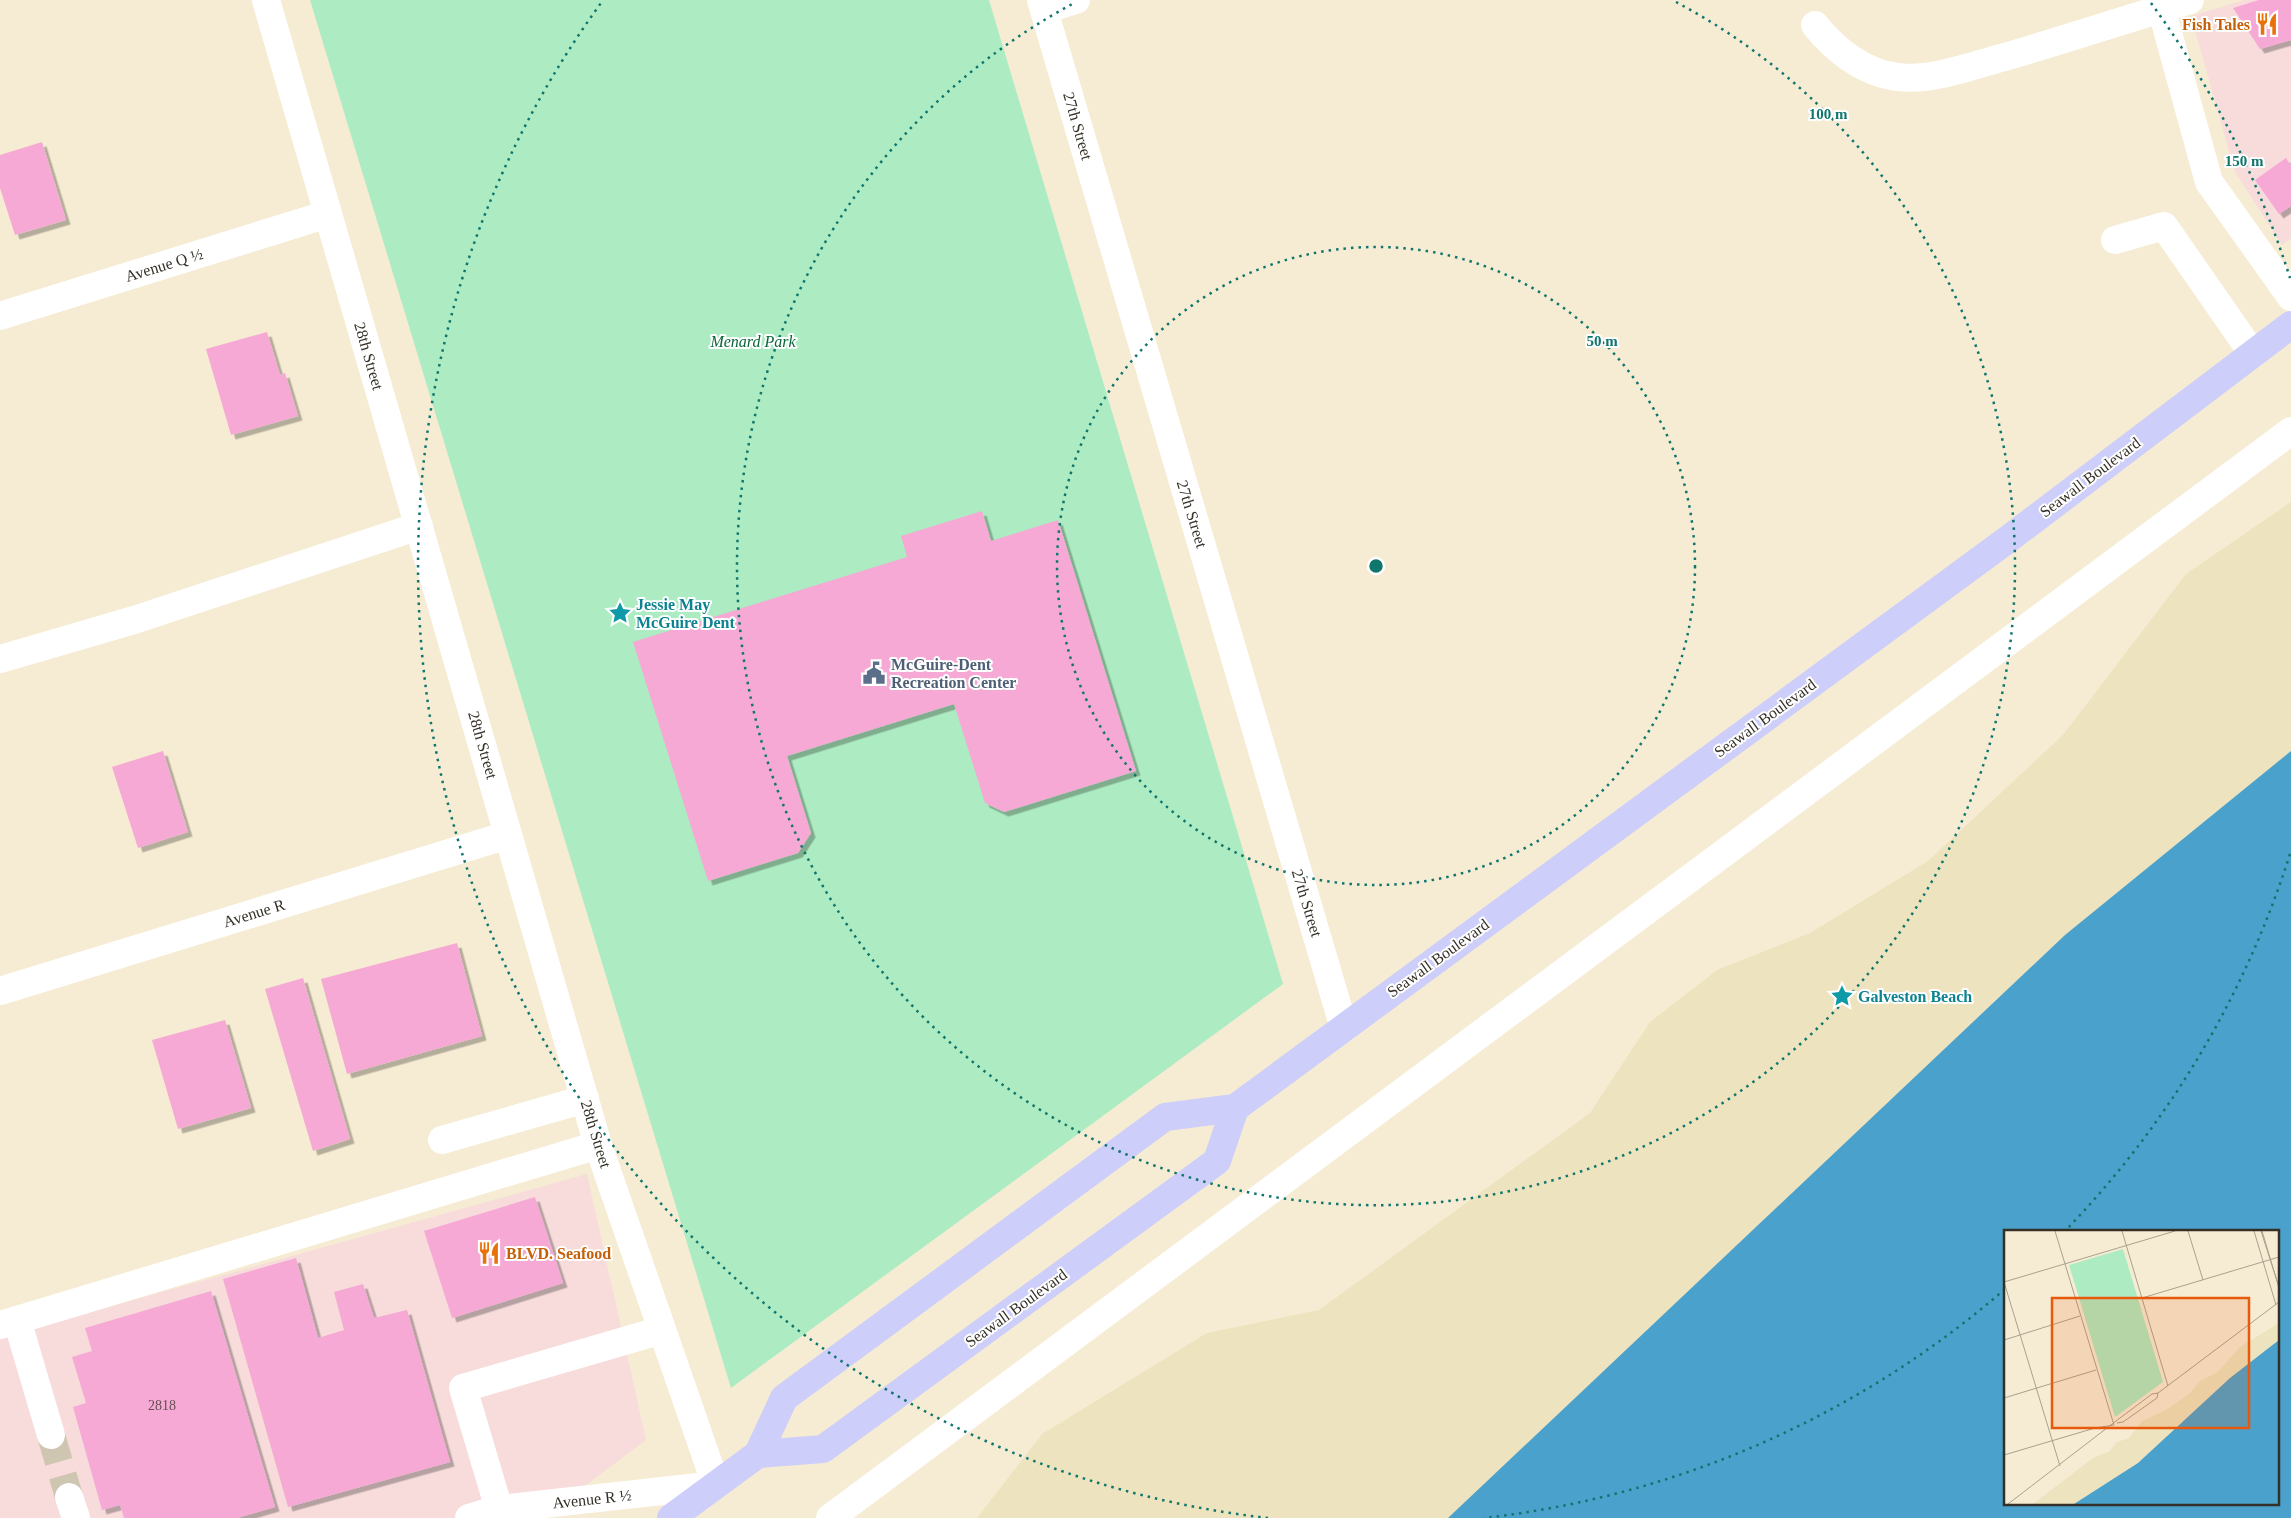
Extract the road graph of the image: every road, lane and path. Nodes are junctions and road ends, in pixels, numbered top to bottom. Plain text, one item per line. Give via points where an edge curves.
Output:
1 (266, 0) edge
2 (1076, 0) edge
3 (2190, 0) edge
4 (2160, 4) edge
5 (1043, 5) edge
6 (1815, 25) dead end
7 (328, 214) junction
8 (2115, 240) dead end
9 (2291, 297) edge
10 (0, 316) edge
11 (2291, 325) edge
12 (2253, 354) junction
13 (2291, 431) edge
14 (419, 526) junction
15 (0, 659) edge
16 (508, 835) junction
17 (0, 991) edge
18 (1344, 1028) junction
19 (585, 1099) junction
20 (1235, 1108) junction
21 (442, 1140) dead end
22 (598, 1145) junction
23 (8, 1322) edge
24 (662, 1330) junction
25 (51, 1435) tunnel mouth
26 (758, 1454) junction
27 (716, 1485) junction
28 (499, 1509) junction
29 (469, 1518) edge
30 (671, 1518) edge
31 (830, 1518) edge

1 - 7 street, 28th Street
2 - 5 street
3 - 4 street
4 - 6 street via 2058,42 1930,77 1896,77 1870,70 1844,54
4 - 9 street via 2209,182
5 - 18 street, 27th Street
7 - 10 street, Avenue Q ½
7 - 14 street, 28th Street
8 - 12 street via 2164,226
11 - 12 main road, Seawall Boulevard
12 - 18 main road, Seawall Boulevard via 1992,552
13 - 31 street
14 - 15 street via 134,620
14 - 16 street, 28th Street
16 - 17 street, Avenue R
16 - 19 street, 28th Street
18 - 20 main road, Seawall Boulevard
19 - 21 street
19 - 22 street, 28th Street
20 - 26 main road, Seawall Boulevard via 1165,1117 784,1398
20 - 26 main road, Seawall Boulevard via 1217,1161 823,1449
22 - 23 street
22 - 24 street, 28th Street
23 - 25 street
24 - 27 street, 28th Street
24 - 28 street via 463,1388
26 - 27 main road, Seawall Boulevard
27 - 28 street, Avenue R ½
27 - 30 main road, Seawall Boulevard
28 - 29 street, Avenue R ½

